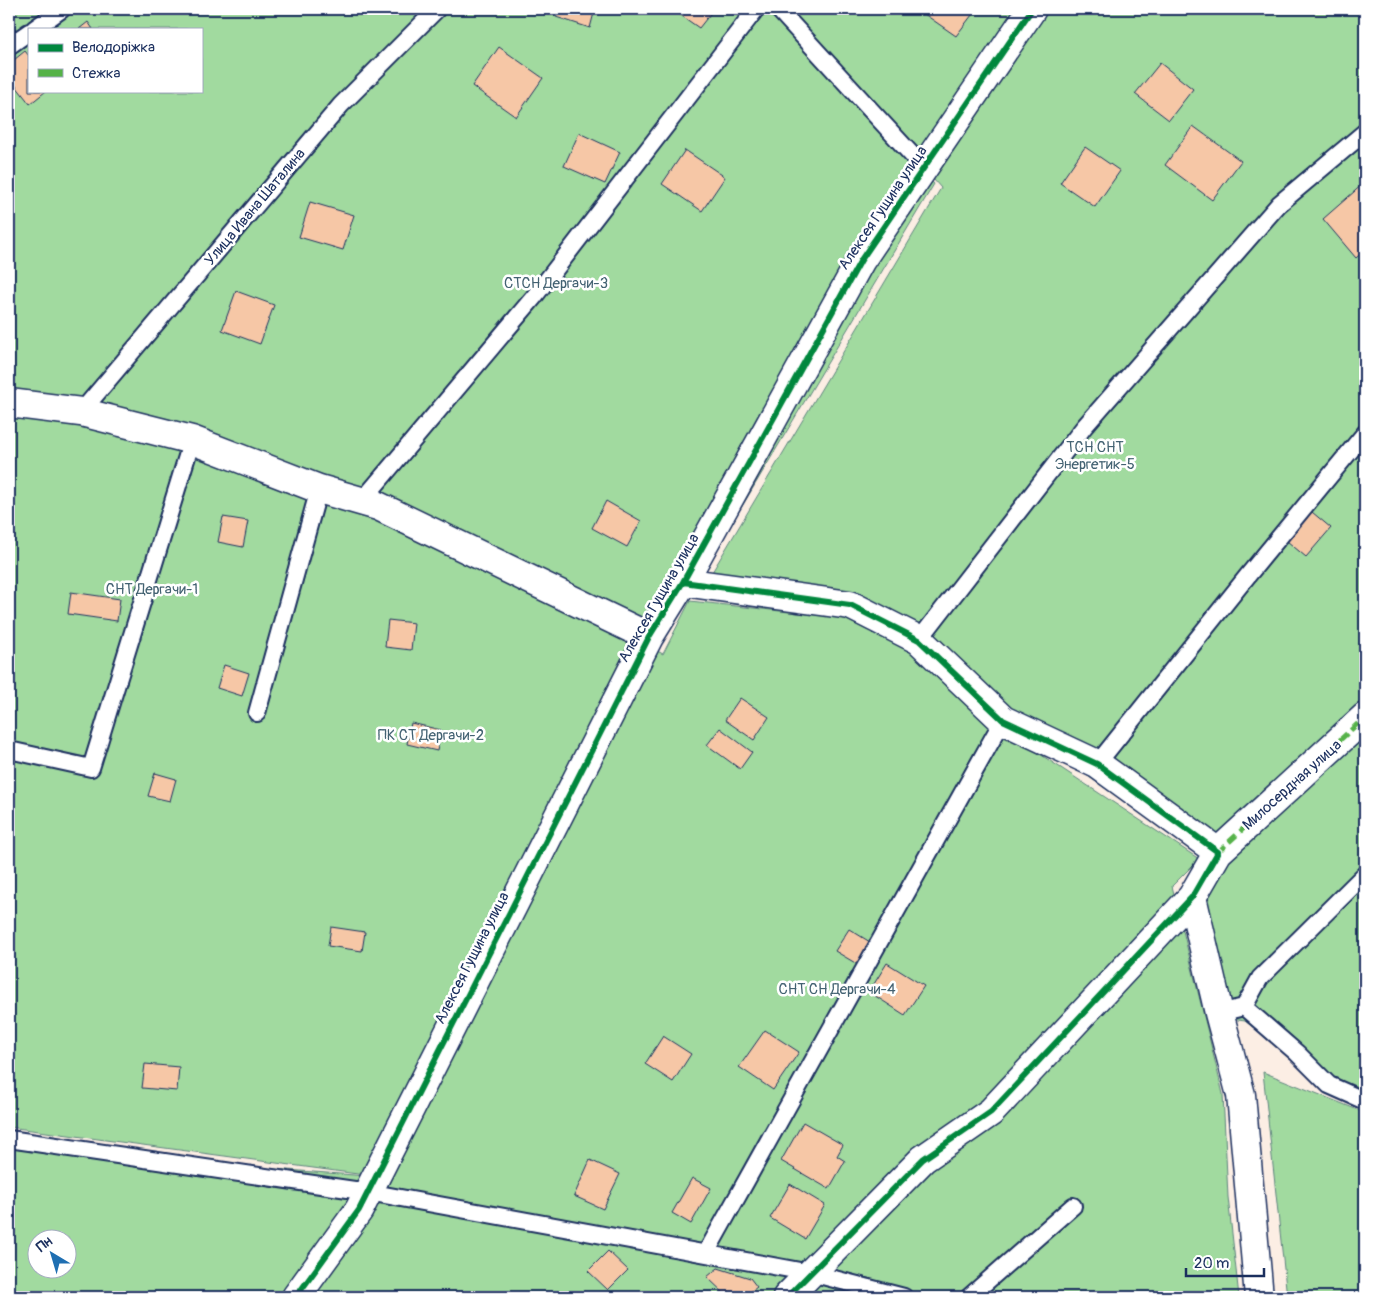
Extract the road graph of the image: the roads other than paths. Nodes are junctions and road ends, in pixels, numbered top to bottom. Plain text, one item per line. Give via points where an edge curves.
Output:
1 (62, 9) edge
2 (437, 9) edge
3 (756, 9) edge
4 (778, 9) edge
5 (1032, 9) edge
6 (35, 28) edge
7 (28, 33) edge
8 (9, 46) edge
9 (1365, 132) edge
10 (924, 168) junction
11 (9, 403) edge
12 (81, 412) junction
13 (1365, 433) edge
14 (192, 440) junction
15 (319, 489) junction
16 (362, 501) junction
17 (683, 582) junction
18 (649, 637) junction
19 (919, 640) junction
20 (257, 713) dead end
21 (1365, 717) edge
22 (1003, 720) junction
23 (9, 750) edge
24 (1097, 764) junction
25 (1218, 852) junction
26 (1365, 874) edge
27 (1192, 897) junction
28 (1232, 1010) junction
29 (1365, 1101) edge
30 (9, 1139) edge
31 (368, 1192) junction
32 (1073, 1206) dead end
33 (706, 1253) junction
34 (811, 1272) junction
35 (296, 1297) edge
36 (787, 1297) edge
37 (904, 1297) edge
38 (969, 1297) edge
39 (1259, 1297) edge

1 - 6 lane
2 - 12 lane, Улица Ивана Шаталина via 342,105
3 - 16 lane via 534,297
4 - 10 lane
5 - 10 street, Алексея Гущина улица
7 - 8 lane
9 - 19 lane via 1279,204 1084,428
10 - 17 street, Алексея Гущина улица via 861,260
11 - 12 street
12 - 14 street
13 - 24 lane
14 - 15 street
14 - 23 lane via 91,768
15 - 16 street
15 - 20 lane
16 - 18 street
17 - 18 street, Алексея Гущина улица
17 - 19 street via 850,605
18 - 31 street, Алексея Гущина улица
19 - 22 street
21 - 25 street, Милосердная улица
22 - 24 street
22 - 33 lane
24 - 25 street
25 - 27 street, Милосердная улица
26 - 28 lane
27 - 28 street
27 - 34 street, Милосердная улица via 991,1112 923,1159
28 - 29 lane via 1297,1053 1329,1085
28 - 39 street
30 - 31 lane
31 - 33 lane
31 - 35 street, Алексея Гущина улица via 359,1210
32 - 38 lane
33 - 34 lane
34 - 36 street, Милосердная улица
34 - 37 lane

